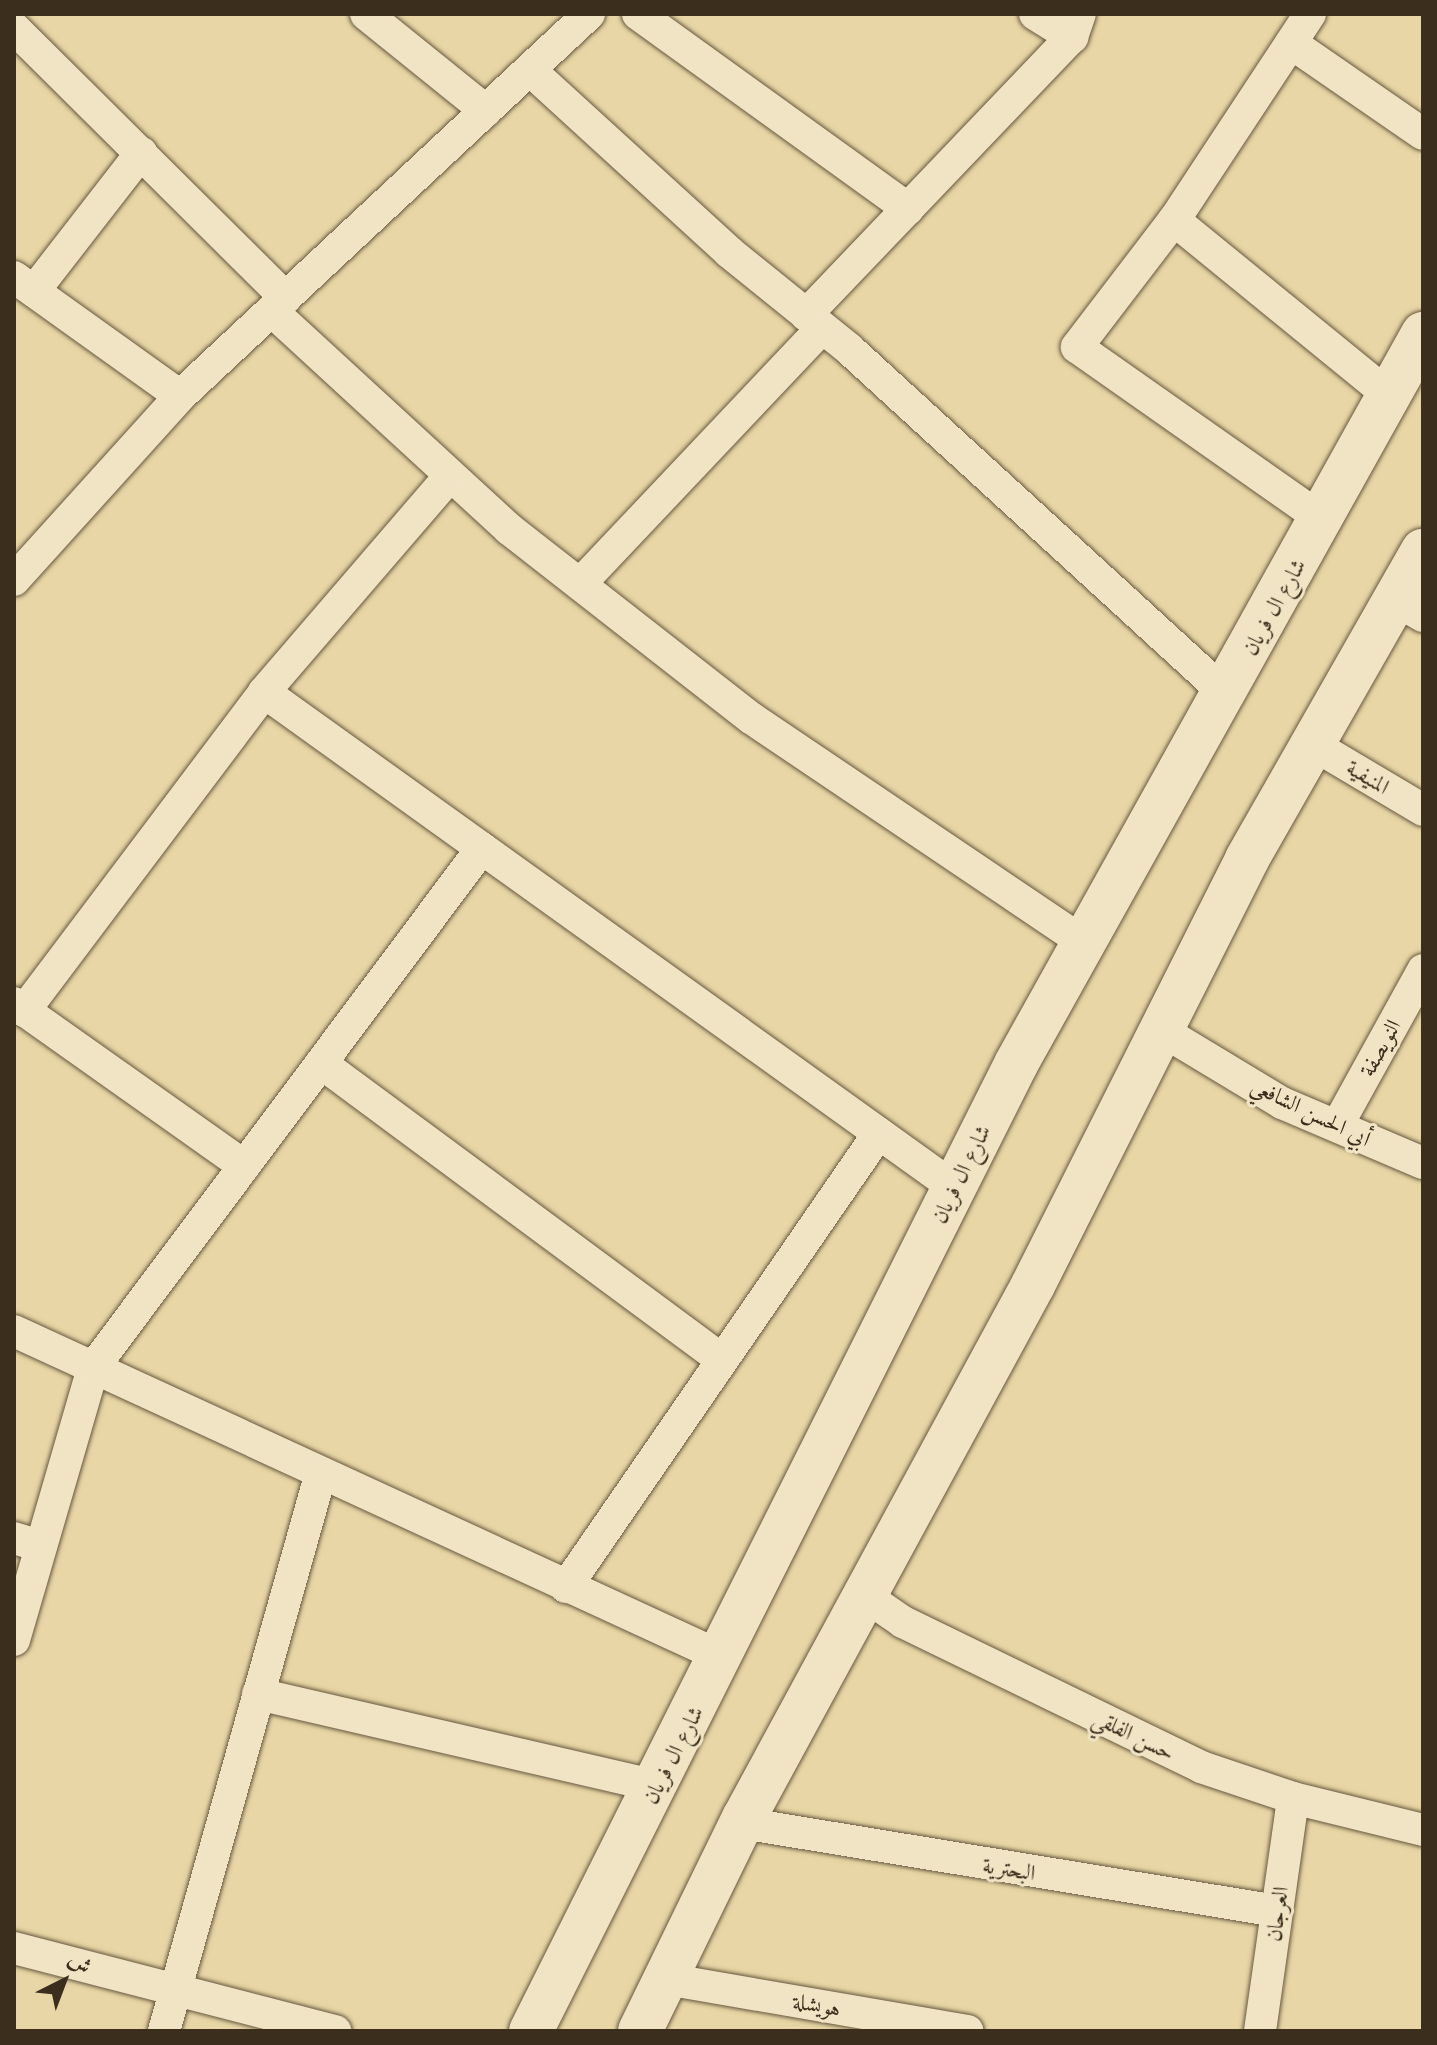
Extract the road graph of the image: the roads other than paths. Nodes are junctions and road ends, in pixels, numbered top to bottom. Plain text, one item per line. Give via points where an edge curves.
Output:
1 (366, 14) edge
2 (589, 14) edge
3 (638, 14) edge
4 (1035, 14) edge
5 (1310, 14) edge
6 (1076, 26) edge
7 (16, 37) edge
8 (1291, 43) junction
9 (530, 70) junction
10 (486, 111) junction
11 (1423, 134) edge
12 (141, 153) junction
13 (908, 209) junction
14 (1174, 220) junction
15 (24, 284) edge
16 (279, 304) junction
17 (814, 321) junction
18 (1423, 334) edge
19 (180, 396) junction
20 (1390, 396) junction
21 (449, 477) junction
22 (1322, 519) junction
23 (1423, 551) edge
24 (14, 580) edge
25 (580, 584) junction
26 (1409, 608) edge
27 (264, 692) junction
28 (1225, 693) junction
29 (1312, 744) junction
30 (1423, 810) edge
31 (482, 848) junction
32 (1084, 943) junction
33 (1423, 970) edge
34 (19, 1007) edge
35 (1161, 1030) junction
36 (321, 1063) junction
37 (1337, 1126) junction
38 (879, 1133) junction
39 (1423, 1163) edge
40 (244, 1166) junction
41 (955, 1188) junction
42 (14, 1331) edge
43 (722, 1360) junction
44 (93, 1368) junction
45 (320, 1476) junction
46 (28, 1542) edge
47 (566, 1587) junction
48 (864, 1595) junction
49 (14, 1640) edge
50 (722, 1657) junction
51 (258, 1694) junction
52 (657, 1786) junction
53 (1293, 1798) junction
54 (742, 1823) junction
55 (1423, 1830) edge
56 (1277, 1911) junction
57 (14, 1948) edge
58 (666, 1979) junction
59 (175, 1990) junction
60 (891, 2025) edge
61 (164, 2031) edge
62 (335, 2031) edge
63 (531, 2031) edge
64 (640, 2031) edge
65 (968, 2031) edge
66 (1260, 2031) edge

1 - 10 street
2 - 9 street
3 - 13 street
4 - 6 street
5 - 8 street
6 - 13 street
7 - 12 street
8 - 11 street
8 - 14 street
9 - 10 street
9 - 17 street via 729,252
10 - 16 street
12 - 15 street
12 - 16 street
13 - 17 street
14 - 20 street
14 - 22 street via 1077,347
15 - 19 street
16 - 19 street
16 - 21 street
17 - 25 street
17 - 28 street
18 - 20 main road, شارع ال فريان
19 - 24 street
20 - 22 main road, شارع ال فريان
21 - 25 street
21 - 27 street
22 - 28 main road, شارع ال فريان
23 - 26 main road
25 - 32 street via 751,718
26 - 29 main road
27 - 31 street
27 - 34 street
28 - 32 main road, شارع ال فريان
29 - 30 street, المنيفية
29 - 35 main road
31 - 36 street
31 - 38 street
32 - 41 main road, شارع ال فريان
33 - 37 street, النويصفة
34 - 40 street
35 - 37 street, أبي الحسن الشافعي via 1282,1103
35 - 48 main road via 1033,1285
36 - 40 street
36 - 43 street
37 - 39 street, أبي الحسن الشافعي
38 - 41 street
38 - 43 street
40 - 44 street
41 - 50 main road, شارع ال فريان
42 - 44 street
43 - 47 street
44 - 45 street
44 - 46 street
45 - 47 street
45 - 51 street
46 - 49 street
47 - 50 street
48 - 53 street, حسن الفلقي via 903,1622 1201,1767
48 - 54 main road
50 - 52 main road, شارع ال فريان
51 - 52 street
51 - 59 street
52 - 63 main road, شارع ال فريان
53 - 55 street, حسن الفلقي
53 - 56 street, العرجان
54 - 56 street, البحترية
54 - 58 main road
56 - 66 street, العرجان
57 - 59 street
58 - 60 street, هويشلة
58 - 64 main road
59 - 61 street
59 - 62 street
60 - 65 street, هويشلة

